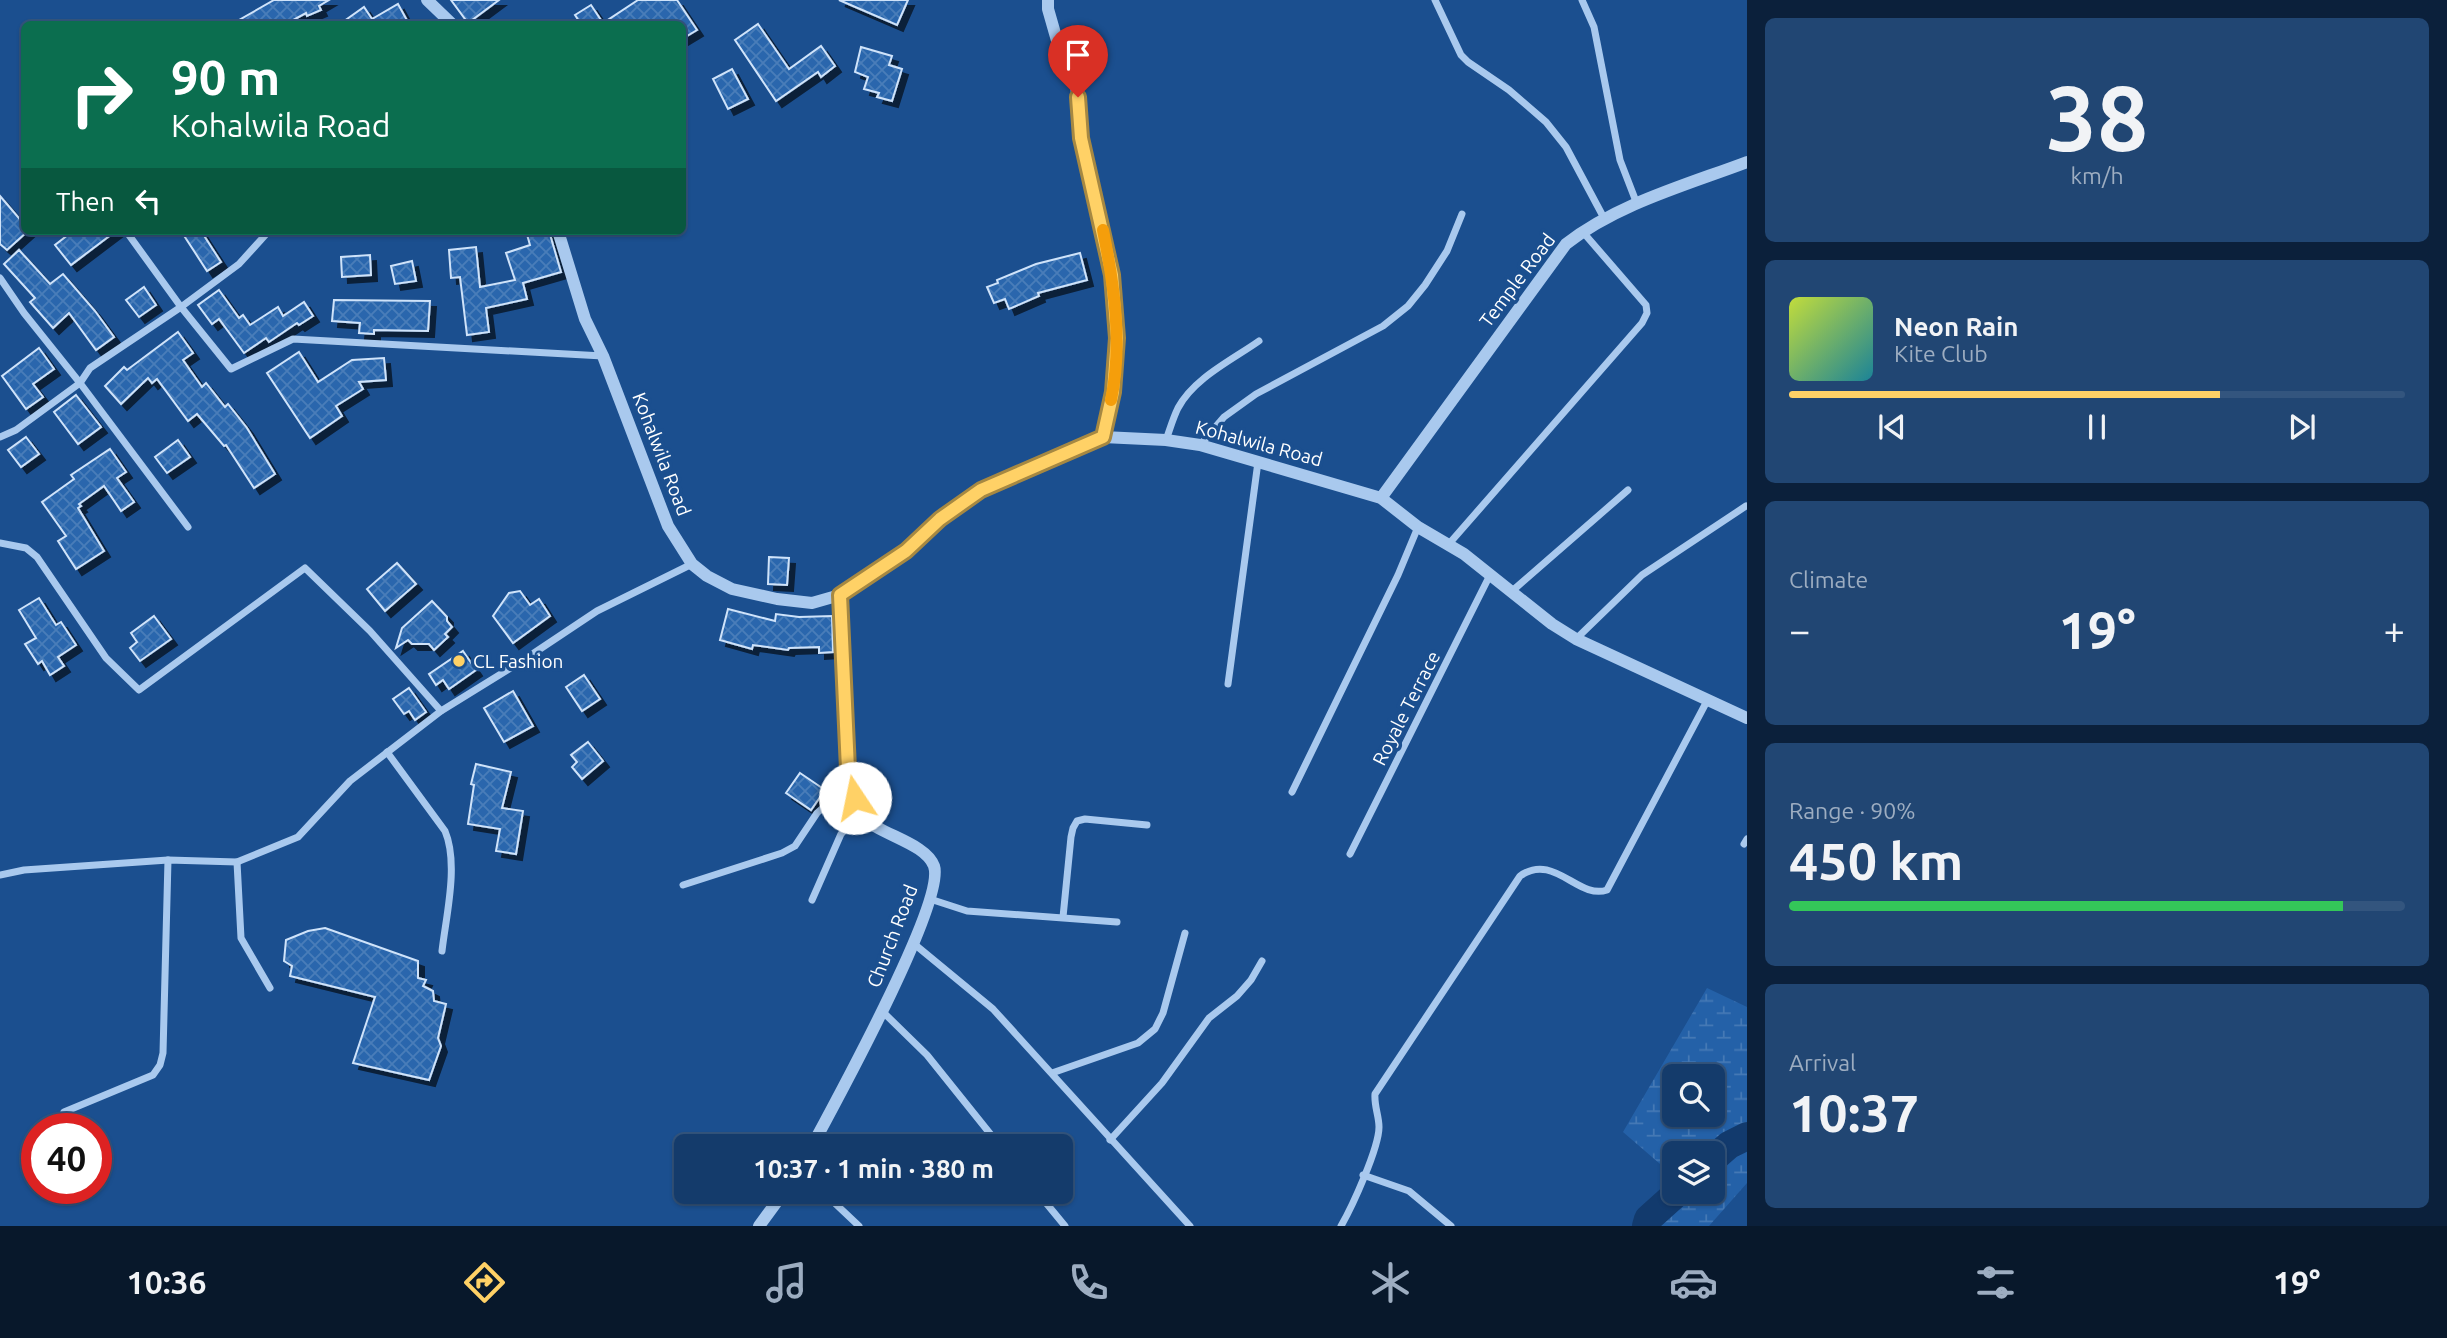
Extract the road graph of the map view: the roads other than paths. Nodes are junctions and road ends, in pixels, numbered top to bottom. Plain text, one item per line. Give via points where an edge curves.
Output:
1 (427, 0) edge
2 (1048, 0) edge
3 (1435, 0) edge
4 (1582, 0) edge
5 (449, 21) edge
6 (1747, 162) edge
7 (1637, 204) junction
8 (1462, 214) dead end
9 (1605, 220) junction
10 (1582, 231) junction
11 (129, 235) edge
12 (265, 235) edge
13 (559, 235) edge
14 (0, 278) edge
15 (181, 307) junction
16 (1259, 341) dead end
17 (603, 356) junction
18 (80, 383) junction
19 (0, 437) edge
20 (1103, 437) junction
21 (1166, 440) junction
22 (1200, 444) junction
23 (1258, 461) junction
24 (1628, 490) dead end
25 (1381, 498) junction
26 (1746, 506) edge
27 (188, 527) dead end
28 (1418, 527) junction
29 (0, 543) edge
30 (1448, 545) junction
31 (692, 564) junction
32 (1490, 575) junction
33 (1511, 592) junction
34 (840, 595) junction
35 (1576, 639) junction
36 (1228, 684) dead end
37 (1707, 701) junction
38 (441, 711) junction
39 (1747, 718) edge
40 (387, 752) junction
41 (1292, 792) dead end
42 (855, 798) junction
43 (860, 814) junction
44 (1147, 825) dead end
45 (1350, 855) dead end
46 (168, 860) junction
47 (237, 862) junction
48 (0, 875) edge
49 (683, 885) dead end
50 (930, 899) junction
51 (812, 900) dead end
52 (1063, 917) junction
53 (1117, 922) dead end
54 (1185, 933) dead end
55 (913, 942) junction
56 (442, 951) dead end
57 (1262, 961) dead end
58 (270, 988) dead end
59 (883, 1012) junction
60 (1052, 1073) junction
61 (64, 1112) dead end
62 (818, 1134) edge
63 (990, 1134) edge
64 (1110, 1140) junction
65 (1363, 1175) junction
66 (775, 1204) edge
67 (836, 1204) edge
68 (1047, 1204) edge
69 (759, 1226) edge
70 (859, 1226) edge
71 (1065, 1226) edge
72 (1190, 1226) edge
73 (1341, 1226) edge
74 (1451, 1226) edge

1 - 5 street
2 - 20 street via 1058,44 1075,74 1081,138 1112,275 1117,338 1113,392
3 - 9 street via 1461,55 1546,122 1566,147
4 - 7 street via 1594,27 1620,160
6 - 7 street, Temple Road
7 - 9 street, Temple Road
8 - 22 street via 1447,251 1408,306 1384,326 1256,394 1224,417
9 - 10 street, Temple Road
10 - 25 street, Temple Road via 1552,262
10 - 30 street via 1646,305 1647,313
11 - 15 street
12 - 15 street via 239,264
13 - 17 street, Kohalwila Road via 585,319
14 - 18 street
15 - 17 street via 231,369 293,338
15 - 18 street via 90,368
16 - 21 street via 1189,393
17 - 31 street, Kohalwila Road via 668,526
18 - 19 street
18 - 27 street
20 - 21 street, Kohalwila Road
20 - 34 street, Kohalwila Road via 981,490 906,551
21 - 22 street, Kohalwila Road
22 - 23 street, Kohalwila Road
23 - 25 street, Kohalwila Road
23 - 36 street
24 - 33 street
25 - 28 street, Kohalwila Road
26 - 35 street via 1642,575
28 - 30 street, Kohalwila Road
28 - 41 street
29 - 38 street via 26,548 37,557 106,658 139,690 305,568 370,631
30 - 32 street, Kohalwila Road
31 - 34 street, Kohalwila Road via 732,589 777,599 812,603
31 - 38 street via 597,611
32 - 33 street, Kohalwila Road
32 - 45 street, Royale Terrace
33 - 35 street, Kohalwila Road
34 - 42 street via 848,769
35 - 37 street, Kohalwila Road
37 - 39 street, Kohalwila Road
37 - 65 street via 1607,890 1595,891 1543,868 1520,876 1375,1094 1378,1140
38 - 40 street
40 - 47 street via 350,781 298,836
40 - 56 street via 451,845
42 - 43 street
42 - 49 street via 826,805 795,845 782,853
43 - 50 street, Church Road via 924,853 934,865
43 - 51 street via 841,834
44 - 52 street via 1077,821 1071,837
46 - 47 street
46 - 48 street
46 - 61 street via 160,1065 153,1075
47 - 58 street via 241,938
50 - 52 street via 967,911
50 - 55 street, Church Road
52 - 53 street
54 - 60 street via 1155,1029 1138,1043
55 - 59 street, Church Road
55 - 60 street via 993,1009
57 - 64 street via 1251,980 1209,1018 1162,1083
59 - 62 street, Church Road
59 - 63 street via 927,1055
60 - 64 street
64 - 72 street
65 - 73 street
65 - 74 street via 1409,1191
66 - 69 street
67 - 70 street
68 - 71 street

